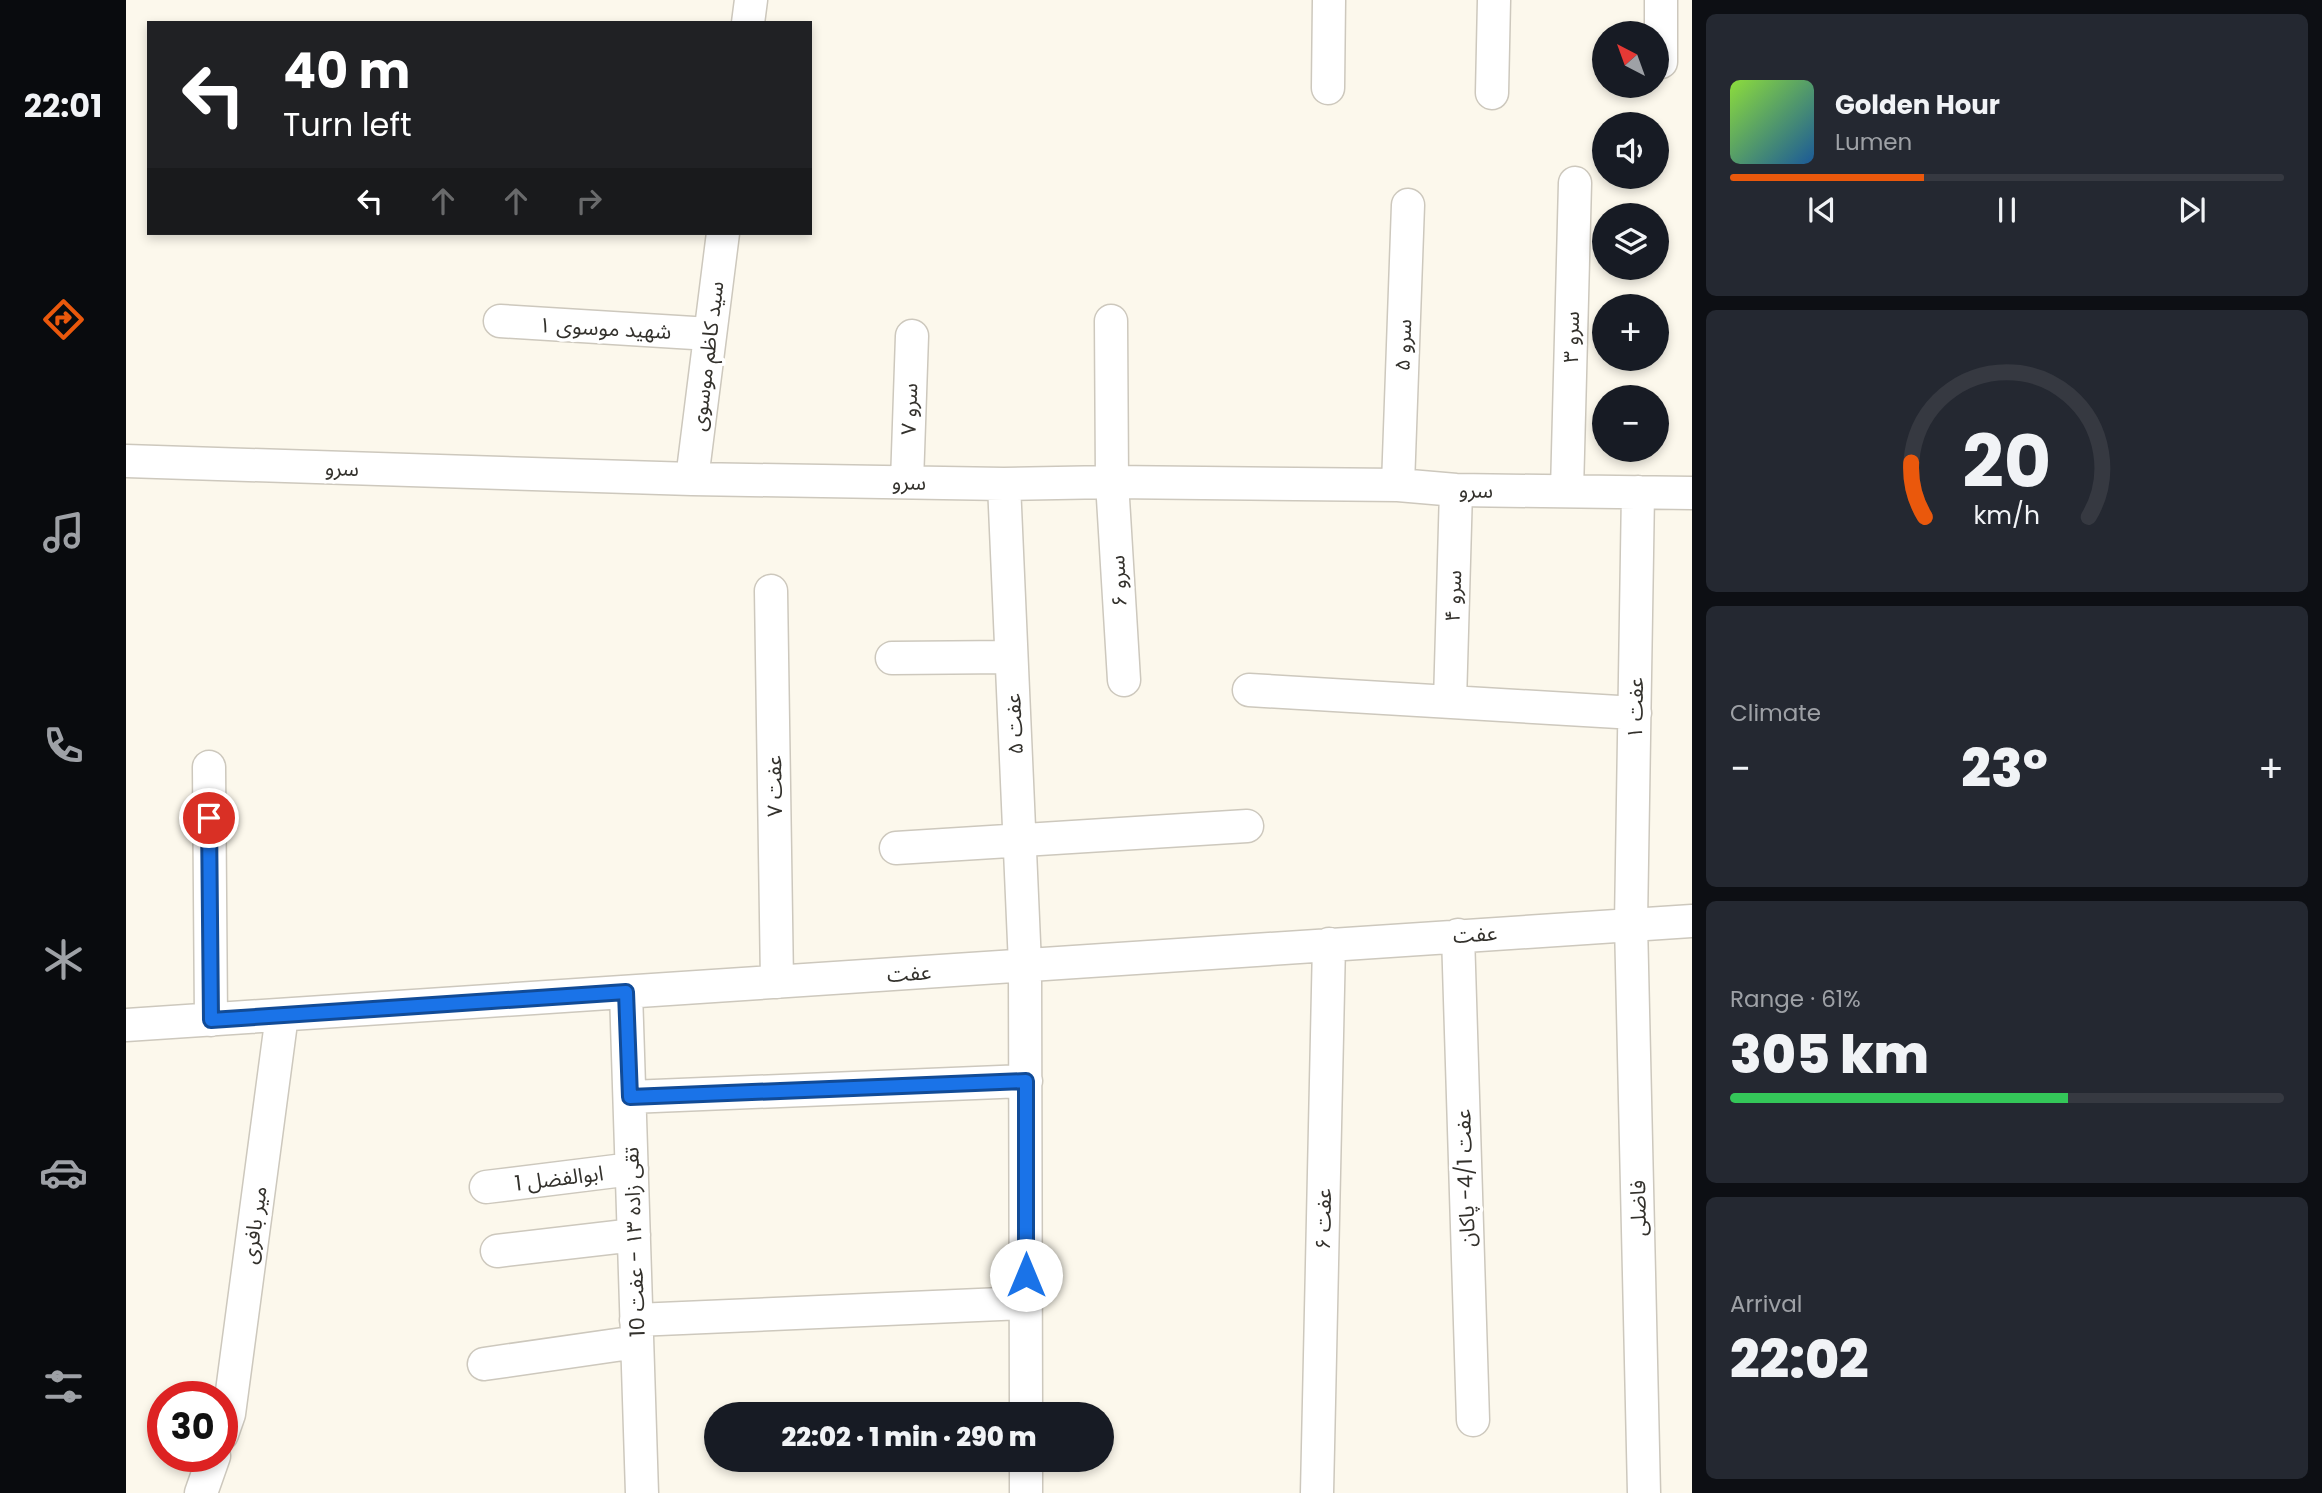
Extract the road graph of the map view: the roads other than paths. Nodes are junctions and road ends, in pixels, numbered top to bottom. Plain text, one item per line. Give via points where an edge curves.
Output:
1 (751, 0) edge
2 (1329, 0) edge
3 (1494, 0) edge
4 (1661, 0) edge
5 (748, 21) edge
6 (1661, 21) edge
7 (1328, 89) dead end
8 (1492, 93) dead end
9 (1575, 183) dead end
10 (1408, 205) dead end
11 (723, 235) edge
12 (500, 321) dead end
13 (1111, 321) dead end
14 (710, 334) junction
15 (912, 336) dead end
16 (126, 461) edge
17 (692, 479) junction
18 (907, 482) junction
19 (1112, 482) junction
20 (1004, 484) junction
21 (1398, 485) junction
22 (1456, 490) junction
23 (1567, 491) junction
24 (1638, 492) junction
25 (1692, 493) edge
26 (771, 591) dead end
27 (1010, 657) junction
28 (892, 658) dead end
29 (1124, 680) dead end
30 (1249, 690) dead end
31 (1450, 702) junction
32 (1635, 713) junction
33 (209, 767) dead end
34 (1247, 826) dead end
35 (1021, 839) junction
36 (896, 848) dead end
37 (1692, 921) edge
38 (1631, 923) junction
39 (1458, 936) junction
40 (1329, 944) junction
41 (1025, 965) junction
42 (777, 982) junction
43 (626, 992) junction
44 (282, 1015) junction
45 (211, 1020) junction
46 (126, 1026) edge
47 (1026, 1081) junction
48 (630, 1097) junction
49 (632, 1170) junction
50 (486, 1187) dead end
51 (634, 1235) junction
52 (497, 1251) dead end
53 (1026, 1303) junction
54 (637, 1331) junction
55 (484, 1364) dead end
56 (233, 1381) edge
57 (1026, 1402) edge
58 (1473, 1420) dead end
59 (208, 1472) edge
60 (1026, 1472) edge
61 (201, 1493) edge
62 (642, 1493) edge
63 (1026, 1493) edge
64 (1317, 1493) edge
65 (1644, 1493) edge

1 - 5 street
2 - 7 street
3 - 8 street
4 - 6 street
9 - 23 street, سرو ۳
10 - 21 street, سرو ۵
11 - 14 street, سید کاظم موسوی
12 - 14 street, شهید موسوی ۱
13 - 19 street, سرو ۶
14 - 17 street, سید کاظم موسوی
15 - 18 street, سرو ۷
16 - 17 street, سرو
17 - 18 street, سرو
18 - 20 street, سرو
19 - 20 street, سرو
19 - 21 street, سرو
19 - 29 street, سرو ۶
20 - 27 street, عفت ۵
21 - 22 street, سرو
22 - 23 street, سرو
22 - 31 street, سرو ۴
23 - 24 street, سرو
24 - 25 street, سرو
24 - 32 street, عفت ۱
26 - 42 street, عفت ۷
27 - 28 street
27 - 35 street, عفت ۵
30 - 31 street
31 - 32 street
32 - 38 street, عفت ۱
33 - 45 street
34 - 35 street
35 - 36 street
35 - 41 street, عفت ۵
37 - 38 street, عفت
38 - 39 street, عفت
38 - 65 street, فاضلی
39 - 40 street, عفت
39 - 58 street, عفت 4/1- پاکان
40 - 41 street, عفت
40 - 64 street, عفت ۶
41 - 42 street, عفت
41 - 47 street, عفت ۵
42 - 43 street, عفت
43 - 44 street, عفت
43 - 48 street, تقی زاده ۱۳ - عفت 10
44 - 45 street, عفت
44 - 56 street, میر بافری
45 - 46 street, عفت
47 - 48 street
47 - 53 street, عفت ۵
48 - 49 street, تقی زاده ۱۳ - عفت 10
49 - 50 street, ابوالفضل 1
49 - 51 street, تقی زاده ۱۳ - عفت 10
51 - 52 street
51 - 54 street, تقی زاده ۱۳ - عفت 10
53 - 54 street
53 - 57 street, عفت ۵
54 - 55 street
54 - 62 street, تقی زاده ۱۳ - عفت 10
59 - 61 street
60 - 63 street

